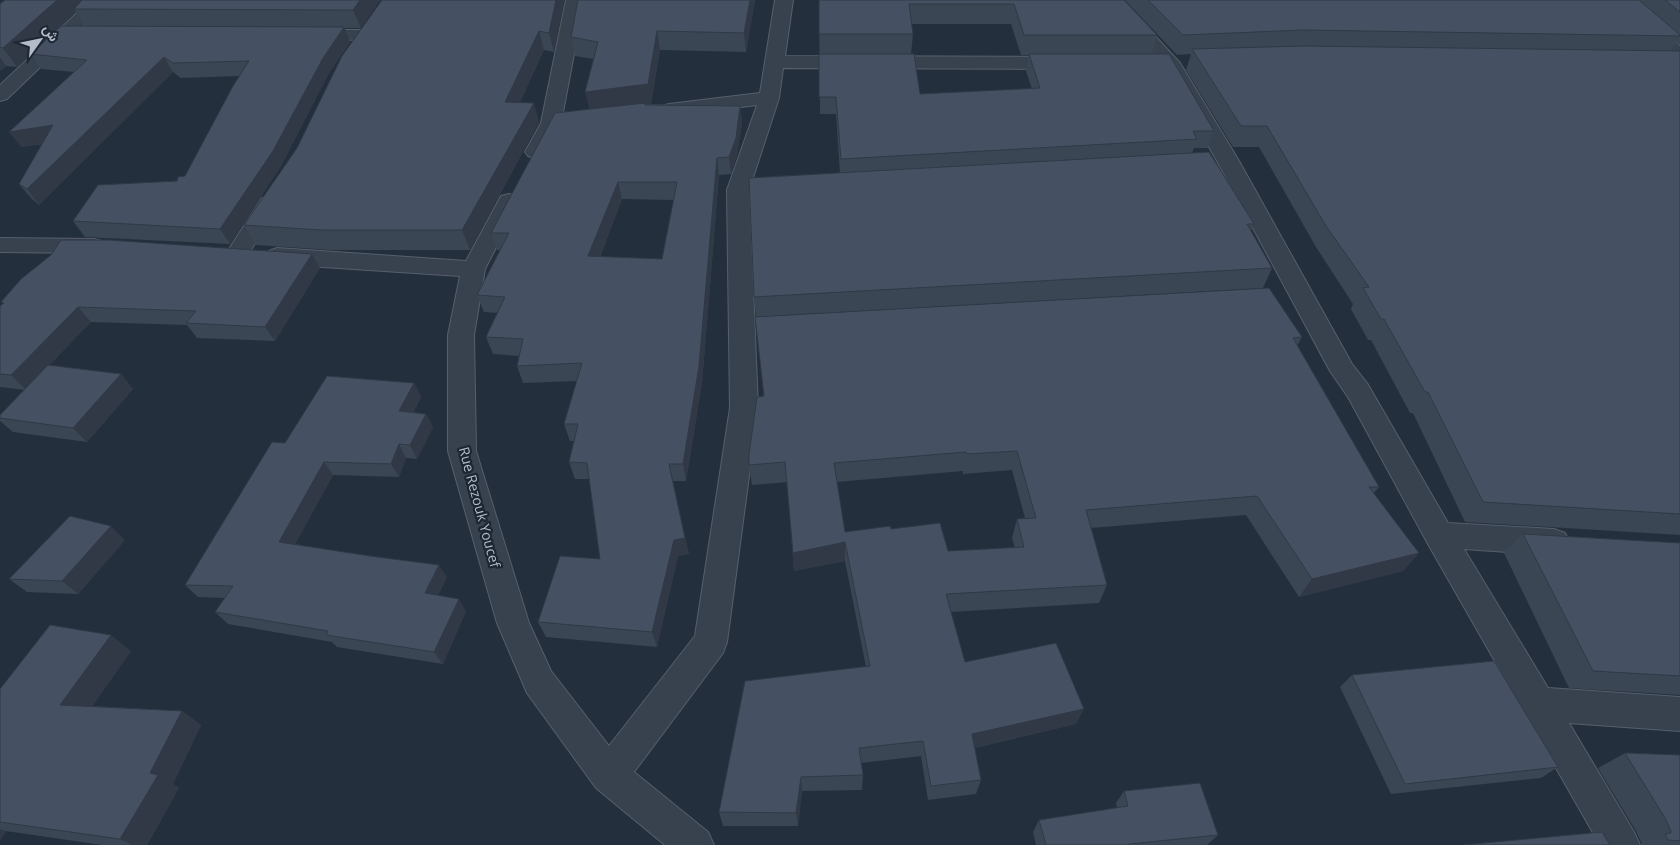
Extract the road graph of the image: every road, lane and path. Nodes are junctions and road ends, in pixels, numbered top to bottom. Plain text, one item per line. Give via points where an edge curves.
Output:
1 (101, 0) edge
2 (576, 0) edge
3 (784, 0) edge
4 (1113, 0) edge
5 (1616, 0) edge
6 (65, 34) junction
7 (94, 34) edge
8 (290, 35) edge
9 (368, 35) edge
10 (1680, 56) edge
11 (775, 62) junction
12 (1082, 63) edge
13 (1152, 63) edge
14 (1181, 63) junction
15 (1661, 64) edge
16 (1680, 64) edge
17 (0, 95) edge
18 (769, 98) junction
19 (650, 112) edge
20 (278, 191) edge
21 (0, 245) edge
22 (60, 246) junction
23 (120, 246) edge
24 (42, 267) edge
25 (473, 269) junction
26 (1302, 296) junction
27 (1272, 298) edge
28 (1439, 535) junction
29 (1584, 543) edge
30 (1539, 704) junction
31 (1680, 714) edge
32 (609, 775) junction
33 (695, 845) edge
34 (1621, 845) edge

1 - 6 street
2 - 25 street, Rue Rezouk Youcef via 561,122
3 - 11 street
4 - 14 street
5 - 10 street
6 - 7 street
6 - 17 street
8 - 9 street
11 - 12 street
11 - 18 street
13 - 14 street
14 - 26 street via 1219,162
15 - 16 street
18 - 19 street
18 - 32 street via 748,189 753,327 711,642
20 - 25 street via 227,253
21 - 22 street
22 - 23 street
22 - 24 street
25 - 32 street, Rue Rezouk Youcef via 461,335 462,451 513,623 539,682
26 - 27 street
26 - 28 street via 1342,371 1358,390
28 - 29 street
28 - 30 street
30 - 31 street
30 - 34 street
32 - 33 street, Rue Rezouk Youcef

